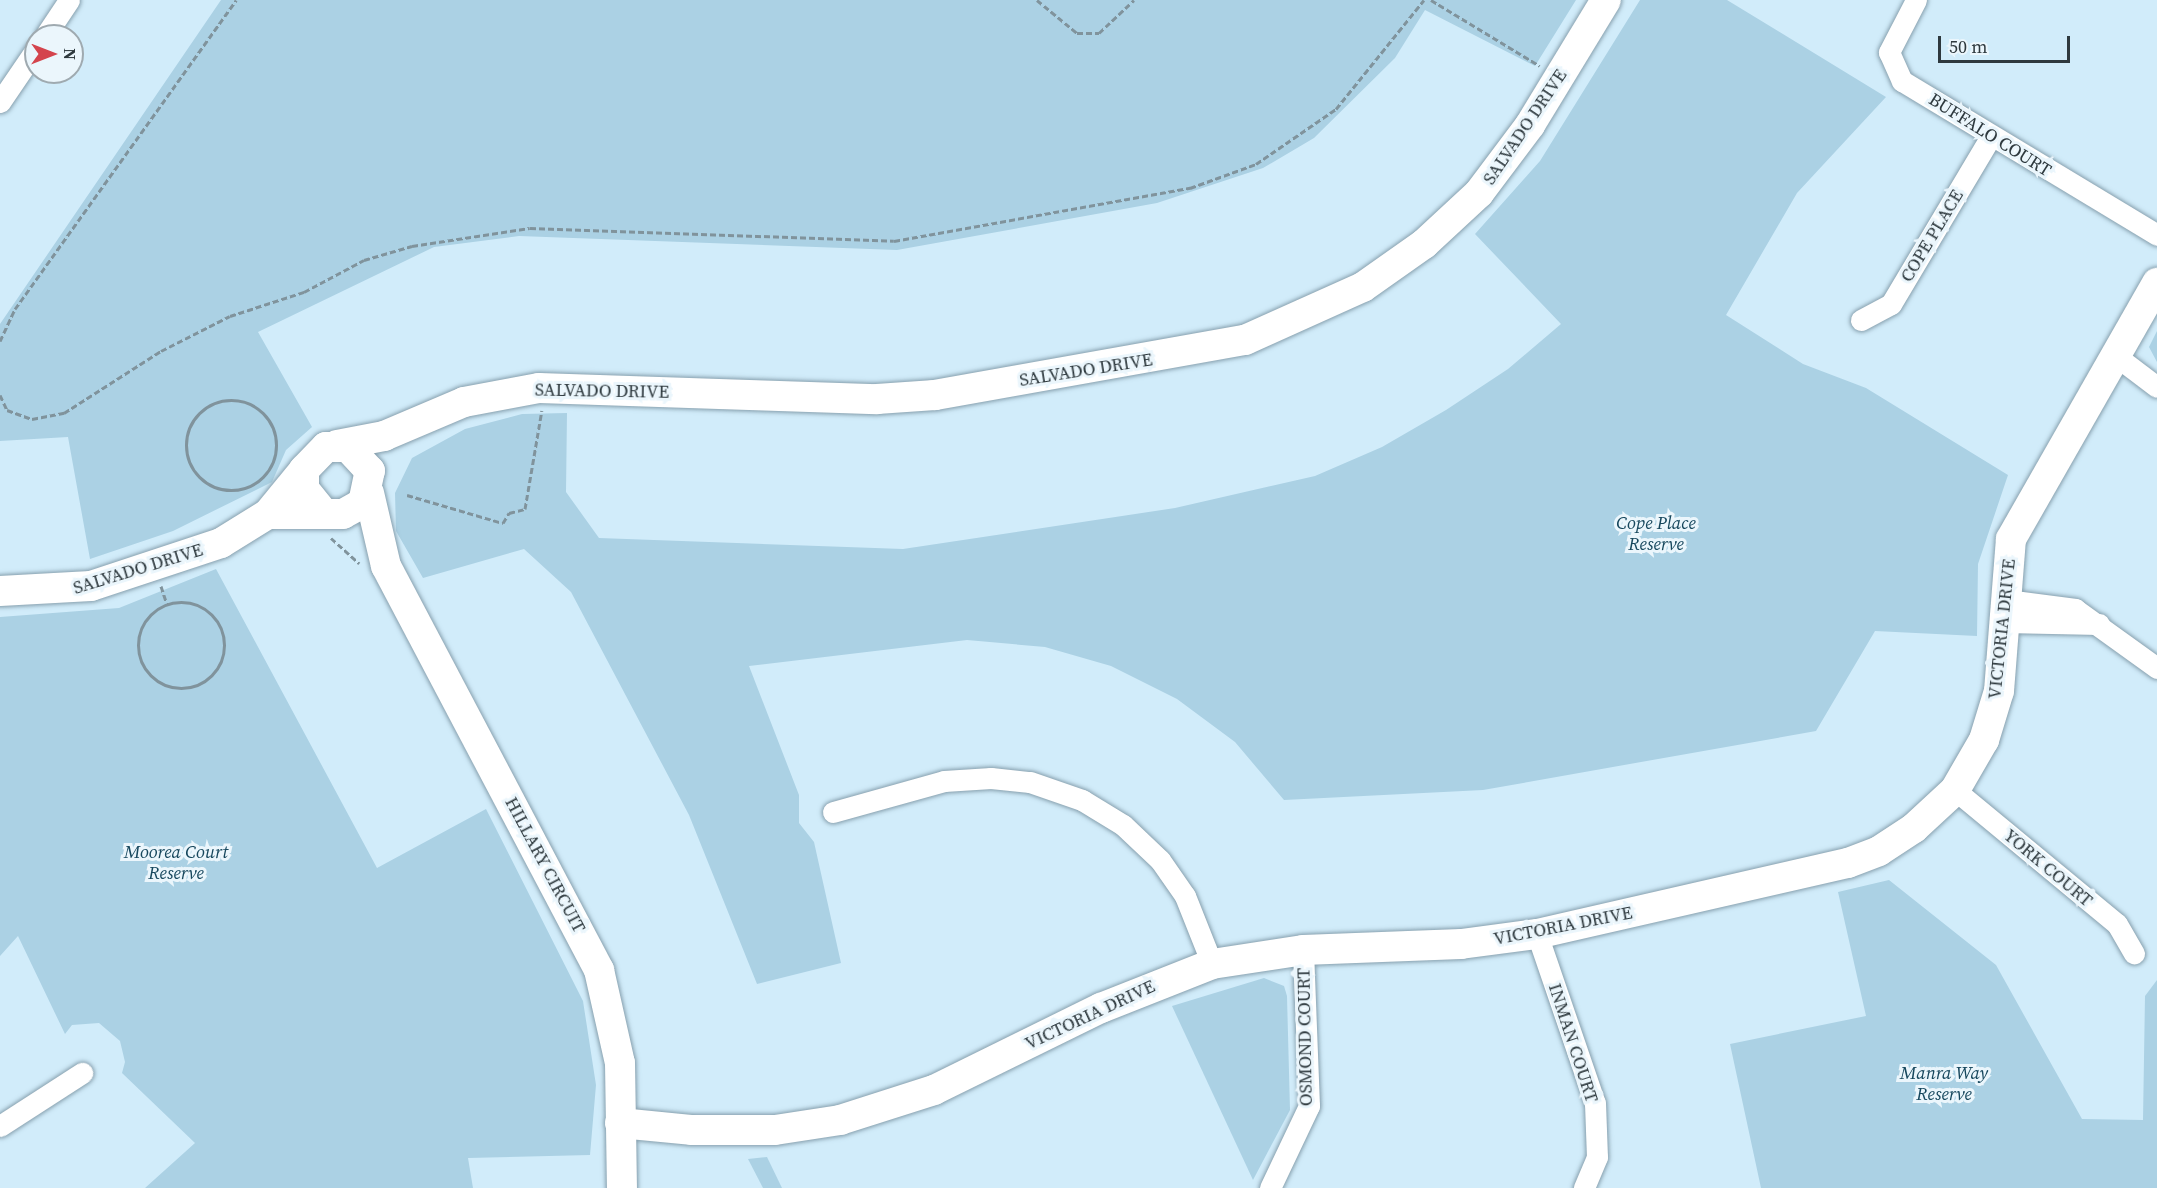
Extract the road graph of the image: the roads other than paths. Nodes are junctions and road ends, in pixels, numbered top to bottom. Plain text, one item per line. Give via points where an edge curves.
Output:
1 (69, 0) edge
2 (1606, 0) edge
3 (1916, 0) edge
4 (53, 24) edge
5 (24, 67) edge
6 (0, 102) edge
7 (1990, 138) junction
8 (2157, 235) edge
9 (2157, 283) edge
10 (1861, 320) dead end
11 (2116, 356) junction
12 (2157, 387) edge
13 (422, 422) junction
14 (337, 445) junction
15 (293, 463) junction
16 (370, 488) junction
17 (327, 512) junction
18 (268, 514) junction
19 (386, 566) junction
20 (0, 591) edge
21 (2005, 611) junction
22 (2157, 668) edge
23 (1954, 790) junction
24 (833, 812) dead end
25 (1537, 934) junction
26 (1303, 950) junction
27 (2134, 953) dead end
28 (1212, 964) junction
29 (82, 1073) dead end
30 (620, 1123) junction
31 (0, 1126) edge
32 (622, 1188) edge
33 (1270, 1188) edge
34 (1584, 1188) edge

1 - 4 street
2 - 13 street, SALVADO DRIVE via 1560,78 1479,193 1424,244 1363,287 1245,340 935,395 877,399 539,388 464,402
3 - 7 street, BUFFALO COURT via 1892,44 1893,70
5 - 6 street
7 - 8 street, BUFFALO COURT
7 - 10 street, COPE PLACE via 1891,304
9 - 11 street, VICTORIA DRIVE
11 - 12 street
11 - 21 street, VICTORIA DRIVE via 2019,520 2008,558
13 - 14 street, SALVADO DRIVE
13 - 16 street, SALVADO DRIVE
14 - 15 street, SALVADO DRIVE
14 - 16 street via 366,460
15 - 17 street via 304,489
15 - 18 street, SALVADO DRIVE
16 - 17 street, SALVADO DRIVE via 354,510
16 - 19 street, HILLARY CIRCUIT
17 - 18 street, SALVADO DRIVE
17 - 19 street, HILLARY CIRCUIT
18 - 20 street, SALVADO DRIVE via 221,543 91,586
19 - 30 street, HILLARY CIRCUIT via 599,970 620,1063
21 - 22 street via 2100,624
21 - 23 street, VICTORIA DRIVE via 1999,691 1984,740
23 - 25 street, VICTORIA DRIVE via 1914,828 1848,863
23 - 27 street, YORK COURT via 2117,924
24 - 28 street via 944,781 991,778 1030,782 1082,800 1123,825 1160,860 1185,896
25 - 26 street, VICTORIA DRIVE via 1461,944
25 - 34 street, INMAN COURT via 1595,1103 1596,1158
26 - 28 street, VICTORIA DRIVE
26 - 33 street, OSMOND COURT via 1309,1106
28 - 30 street, VICTORIA DRIVE via 1101,1008 934,1090 840,1120 765,1130
29 - 31 street
30 - 32 street, HILLARY CIRCUIT

